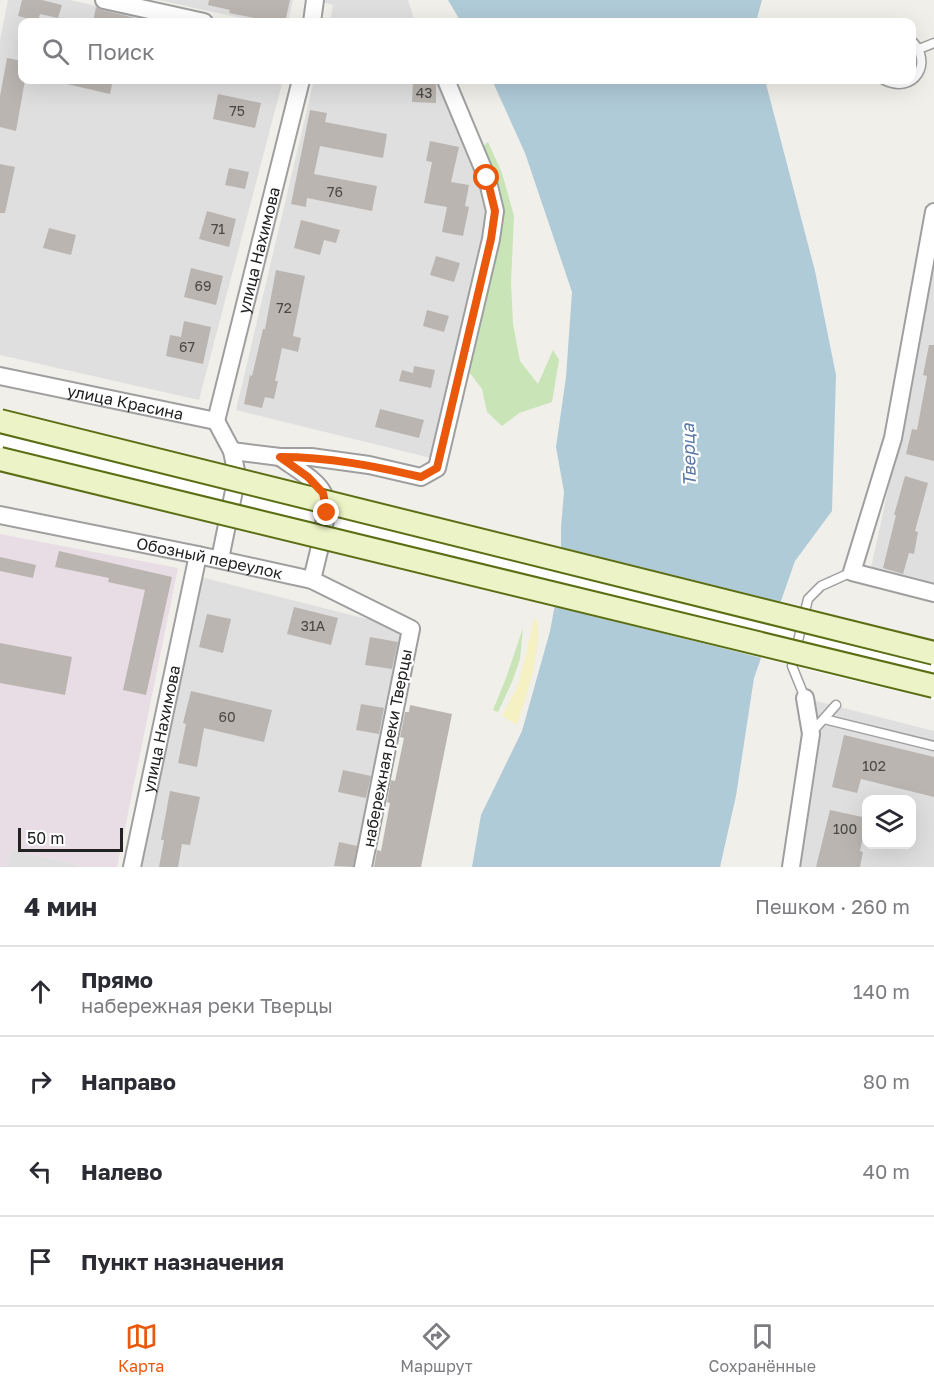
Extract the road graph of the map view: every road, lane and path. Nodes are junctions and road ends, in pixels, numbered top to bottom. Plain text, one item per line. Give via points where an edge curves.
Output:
1 (104, 0) edge
2 (315, 0) edge
3 (186, 18) edge
4 (313, 18) edge
5 (934, 43) edge
6 (916, 46) edge
7 (919, 49) junction
8 (916, 77) edge
9 (300, 84) edge
10 (448, 84) edge
11 (934, 212) edge
12 (0, 376) edge
13 (216, 421) junction
14 (0, 422) edge
15 (232, 451) junction
16 (280, 457) junction
17 (0, 459) edge
18 (0, 515) edge
19 (198, 555) junction
20 (220, 559) junction
21 (852, 572) junction
22 (312, 580) junction
23 (934, 593) edge
24 (411, 629) joint
25 (934, 653) edge
26 (934, 686) edge
27 (805, 698) joint
28 (836, 705) dead end
29 (824, 719) junction
30 (811, 734) junction
31 (934, 746) edge
32 (132, 867) edge
33 (363, 867) edge
34 (791, 867) edge

1 - 3 street
2 - 4 street
5 - 7 lane
6 - 7 lane
7 - 8 lane via 922,67
9 - 13 street, улица Нахимова
10 - 16 street via 487,178 495,211 437,468 421,477 357,463
11 - 21 street via 893,438
12 - 13 street, улица Красина
13 - 15 street
14 - 25 main road, bridge
15 - 16 street
15 - 20 street via 237,476
16 - 22 street via 323,493 327,513
17 - 26 main road, bridge
18 - 19 street, Обозный переулок
19 - 20 street, Обозный переулок
19 - 32 street, улица Нахимова
20 - 22 street, Обозный переулок
21 - 23 street
21 - 27 lane via 820,586 808,599 792,666
22 - 24 street, Обозный переулок
24 - 33 street, набережная реки Тверцы
27 - 30 street
28 - 29 lane
29 - 30 lane
29 - 31 lane
30 - 34 street

